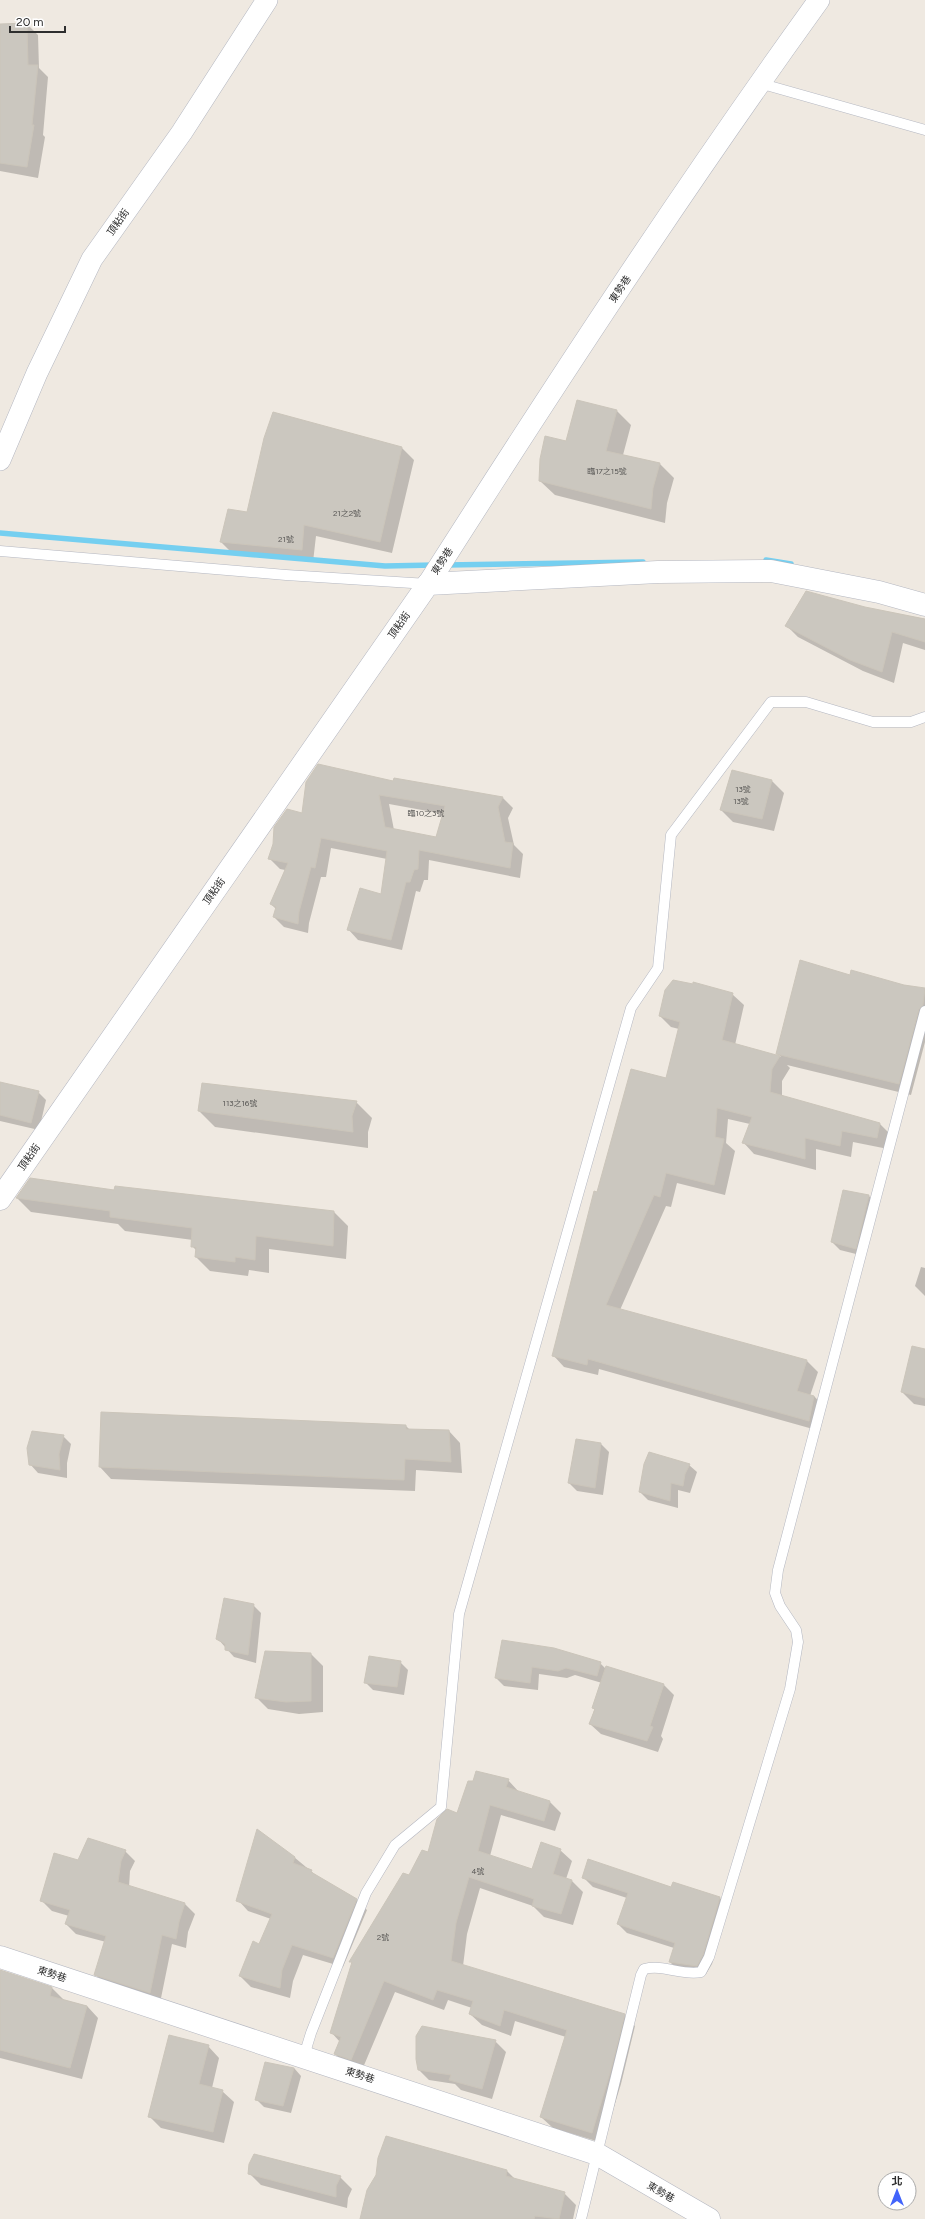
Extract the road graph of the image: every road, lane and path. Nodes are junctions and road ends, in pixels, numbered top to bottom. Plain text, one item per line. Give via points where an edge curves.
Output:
1 (267, 0) edge
2 (819, 0) edge
3 (760, 83) junction
4 (925, 130) edge
5 (0, 460) edge
6 (0, 551) edge
7 (428, 584) junction
8 (925, 605) edge
9 (925, 717) edge
10 (925, 1011) edge
11 (0, 1199) edge
12 (0, 1957) edge
13 (306, 2057) junction
14 (597, 2154) junction
15 (581, 2219) edge
16 (709, 2219) edge

1 - 5 street, 頂粘街 via 182,132 92,259 36,373
2 - 3 street, 東勢巷
3 - 4 lane
3 - 7 street, 東勢巷 via 536,415
6 - 7 lane
7 - 8 street via 658,572 771,571 879,592
7 - 11 street, 頂粘街
9 - 13 lane via 911,722 873,722 806,702 771,702 671,835 658,968 631,1008 459,1614 441,1807 395,1845 366,1893 311,2032
10 - 14 lane via 778,1570 775,1593 780,1606 796,1630 798,1642 790,1689 709,1957 701,1972 692,1974 654,1967 644,1969 641,1975
12 - 13 street, 東勢巷
13 - 14 street, 東勢巷
14 - 15 lane
14 - 16 street, 東勢巷

